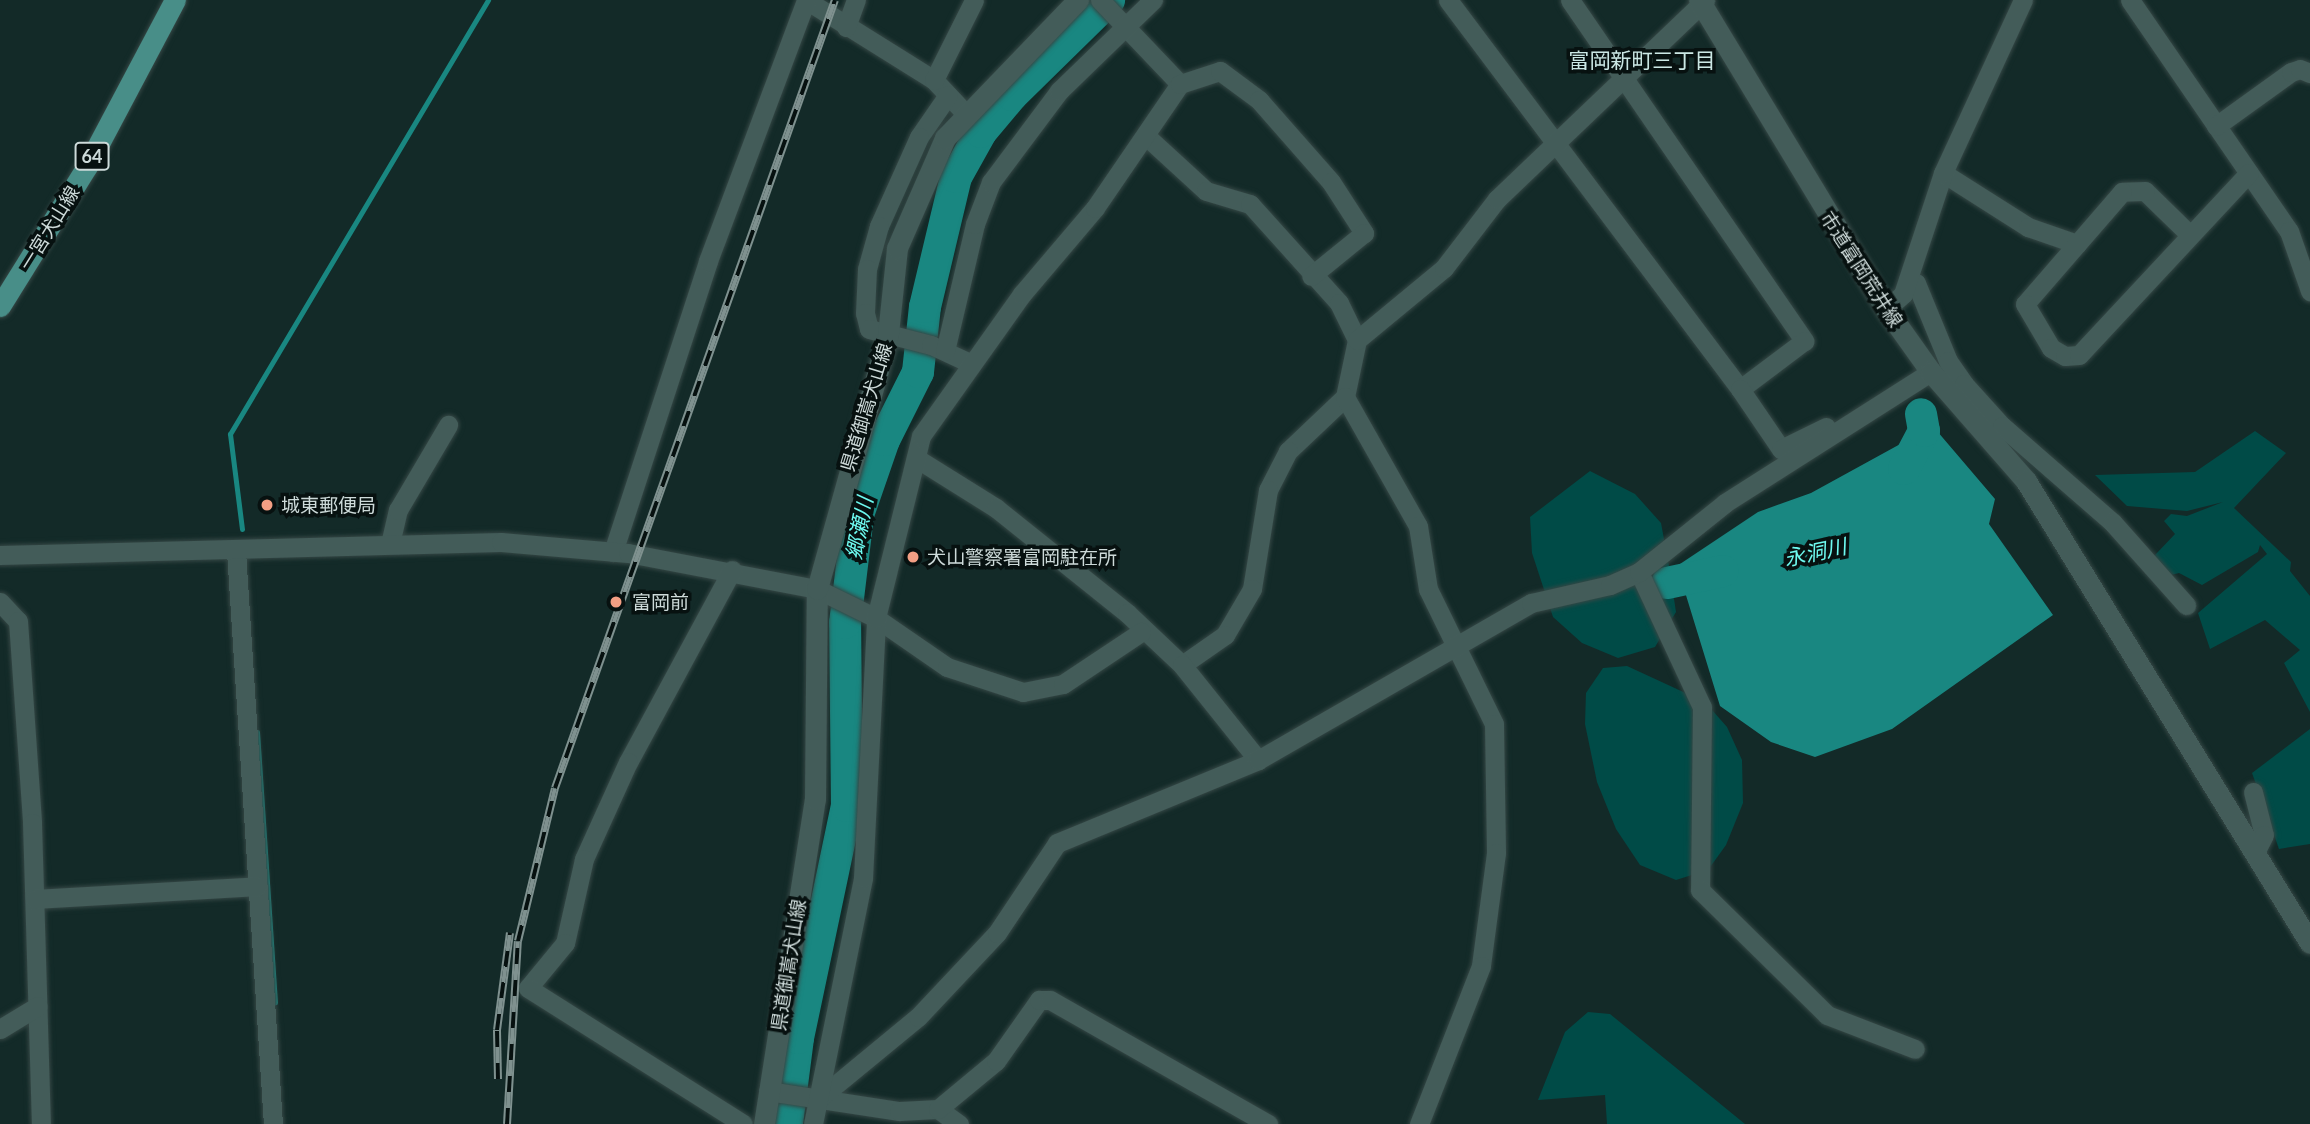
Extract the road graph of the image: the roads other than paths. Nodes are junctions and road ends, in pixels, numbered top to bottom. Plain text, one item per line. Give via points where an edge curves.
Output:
1 (175, 0) edge
2 (806, 0) edge
3 (856, 0) edge
4 (974, 0) edge
5 (1078, 0) edge
6 (1100, 0) edge
7 (1153, 0) edge
8 (1448, 0) edge
9 (1570, 0) edge
10 (2023, 0) edge
11 (2130, 0) edge
12 (1702, 2) edge
13 (1123, 25) junction
14 (846, 27) junction
15 (2310, 73) edge
16 (1624, 76) junction
17 (934, 80) junction
18 (1180, 84) junction
19 (948, 94) junction
20 (965, 113) junction
21 (2216, 126) junction
22 (1146, 136) junction
23 (1557, 141) junction
24 (1943, 173) junction
25 (2249, 173) junction
26 (2188, 233) junction
27 (2077, 244) junction
28 (1311, 276) junction
29 (1908, 281) junction
30 (2310, 291) edge
31 (0, 306) edge
32 (1886, 309) junction
33 (888, 334) junction
34 (1357, 340) junction
35 (938, 348) junction
36 (972, 364) junction
37 (1931, 372) junction
38 (1740, 389) junction
39 (1345, 397) junction
40 (1895, 399) junction
41 (448, 425) dead end
42 (916, 458) junction
43 (390, 544) junction
44 (236, 551) junction
45 (612, 552) junction
46 (0, 555) edge
47 (732, 570) junction
48 (1639, 572) junction
49 (817, 589) junction
50 (0, 601) edge
51 (2186, 605) dead end
52 (876, 618) junction
53 (1141, 632) junction
54 (1458, 648) junction
55 (1182, 665) junction
56 (1258, 760) junction
57 (2253, 792) dead end
58 (2255, 853) junction
59 (258, 886) junction
60 (35, 899) junction
61 (2310, 943) edge
62 (38, 1006) junction
63 (0, 1029) edge
64 (1915, 1049) dead end
65 (772, 1091) junction
66 (822, 1096) junction
67 (938, 1109) junction
68 (41, 1124) edge
69 (274, 1124) edge
70 (743, 1124) edge
71 (764, 1124) edge
72 (813, 1124) edge
73 (960, 1124) edge
74 (1268, 1124) edge
75 (1419, 1124) edge

1 - 31 main road, 一宮犬山線 / 64 via 87,166
2 - 14 street
2 - 45 street via 708,261
3 - 14 street
4 - 17 street
5 - 20 main road, 県道御嵩犬山線
6 - 13 street
7 - 13 street
8 - 23 street
9 - 16 street
10 - 24 street
11 - 21 street
12 - 16 street
12 - 32 main road, 市道富岡荒井線
13 - 18 street
13 - 35 street via 1019,139 991,182
14 - 17 street
15 - 21 street via 2291,72
16 - 23 street
16 - 38 street via 1804,341
17 - 19 street
18 - 22 street
18 - 28 street via 1220,71 1258,100 1331,182 1364,233
19 - 20 street
19 - 33 street via 919,136 867,269 869,329
20 - 33 main road, 県道御嵩犬山線 via 920,185 897,248
21 - 25 street
22 - 28 street via 1206,191 1250,204
22 - 36 street
23 - 34 street via 1497,199 1444,268
23 - 38 street
24 - 27 street via 2028,227
24 - 29 street
25 - 26 street
25 - 30 street via 2289,231
26 - 27 street via 2145,191 2122,192
26 - 27 street via 2079,355 2064,356 2052,348 2025,304
28 - 34 street via 1339,303
29 - 32 street
29 - 51 street via 1916,283 1948,361 1964,384 2002,426 2113,523
32 - 37 main road, 市道富岡荒井線
33 - 35 street
33 - 49 main road, 県道御嵩犬山線
34 - 39 street
35 - 36 street
36 - 42 street via 921,436
37 - 40 street
37 - 58 main road, 市道富岡荒井線 via 2026,481
38 - 40 street via 1781,449 1887,397
39 - 54 street via 1418,526 1428,589
39 - 55 street via 1288,450 1268,490 1252,589 1225,635
40 - 48 street via 1725,503
41 - 43 street via 398,510
42 - 52 street
42 - 53 street via 1052,549
43 - 44 street via 244,545
43 - 45 street via 501,542
44 - 46 street
44 - 59 street
45 - 47 street
47 - 49 street
47 - 70 street via 628,762 584,859 565,943 528,988
48 - 54 street via 1610,585 1531,603
48 - 64 street via 1702,707 1700,890 1827,1015
49 - 52 street
49 - 65 main road, 県道御嵩犬山線 via 815,799
50 - 60 street via 19,621
52 - 53 street via 947,667 1023,692 1063,684
52 - 66 street via 863,878 835,994
53 - 55 street
54 - 56 street
54 - 75 street via 1494,724 1496,852 1481,965
55 - 56 street
56 - 66 street via 1057,843 988,942 918,1017
57 - 58 street via 2264,835
58 - 61 main road, 市道富岡荒井線
59 - 60 street
59 - 69 street
60 - 62 street
62 - 63 street
62 - 68 street
65 - 66 street
65 - 71 main road, 県道御嵩犬山線
66 - 67 street via 899,1111
66 - 72 street
67 - 73 street
67 - 74 street via 996,1061 1039,1000 1050,1000

